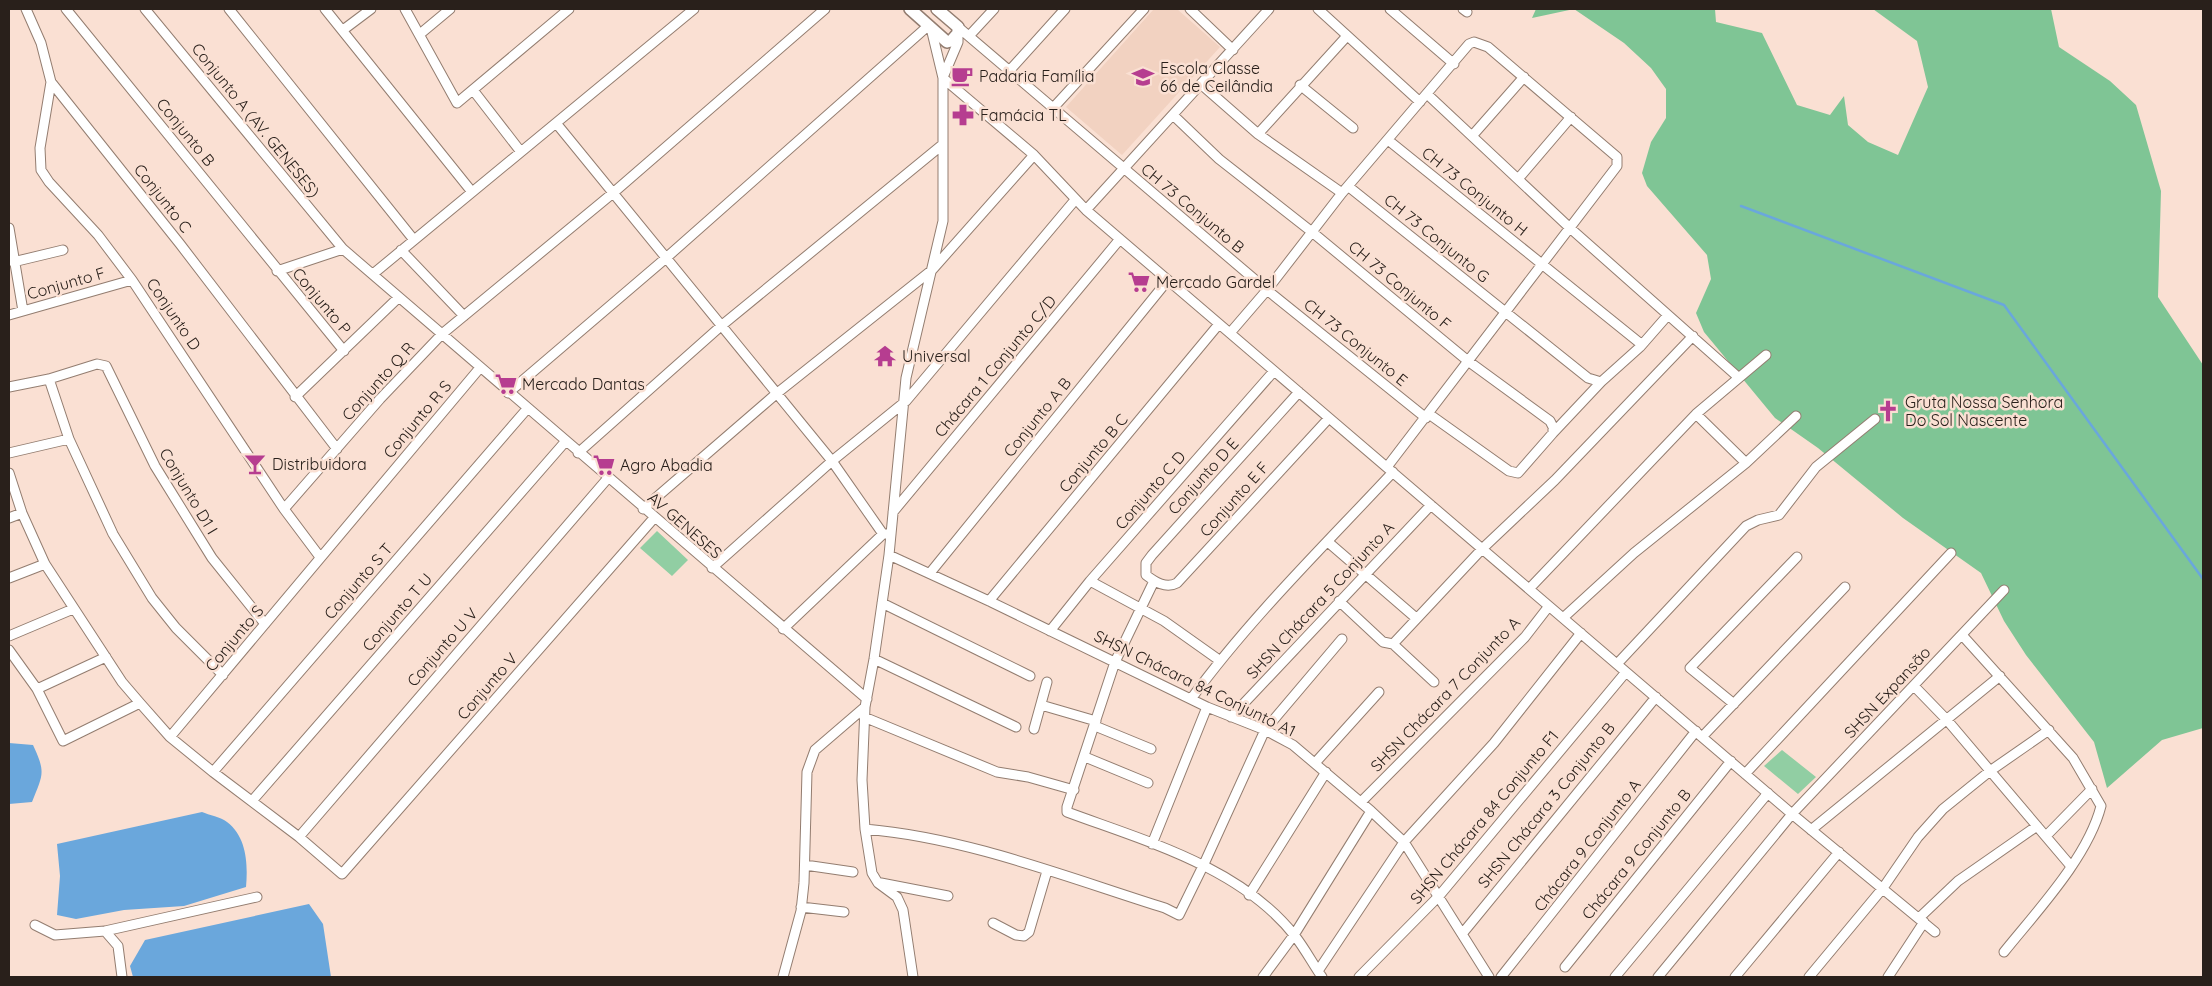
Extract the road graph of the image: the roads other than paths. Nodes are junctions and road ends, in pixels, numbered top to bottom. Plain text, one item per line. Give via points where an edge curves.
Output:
1 (26, 9) edge
2 (145, 9) edge
3 (229, 9) edge
4 (325, 9) edge
5 (371, 9) edge
6 (405, 9) edge
7 (450, 9) edge
8 (569, 9) edge
9 (694, 9) edge
10 (825, 9) edge
11 (910, 9) edge
12 (937, 9) edge
13 (994, 9) edge
14 (1065, 9) edge
15 (1144, 9) edge
16 (1190, 9) edge
17 (1269, 9) edge
18 (1318, 9) edge
19 (1390, 9) edge
20 (70, 10) edge
21 (929, 27) junction
22 (343, 30) junction
23 (962, 32) junction
24 (420, 34) junction
25 (1347, 36) junction
26 (1232, 50) junction
27 (1454, 64) junction
28 (1010, 70) junction
29 (1524, 77) junction
30 (943, 78) junction
31 (51, 82) junction
32 (1202, 85) junction
33 (1300, 85) junction
34 (473, 90) junction
35 (1427, 94) junction
36 (1420, 102) junction
37 (1054, 107) junction
38 (1173, 115) junction
39 (1571, 117) junction
40 (556, 123) junction
41 (1353, 128) dead end
42 (1258, 134) junction
43 (1472, 136) junction
44 (1388, 140) junction
45 (942, 145) junction
46 (521, 152) junction
47 (1034, 155) junction
48 (1122, 169) junction
49 (1518, 179) junction
50 (1346, 190) junction
51 (472, 192) junction
52 (613, 193) junction
53 (1075, 200) junction
54 (1086, 210) junction
55 (9, 228) edge
56 (1570, 228) junction
57 (1312, 232) junction
58 (1120, 239) junction
59 (414, 240) junction
60 (343, 249) junction
61 (63, 250) dead end
62 (401, 250) junction
63 (666, 258) junction
64 (13, 262) junction
65 (1542, 264) junction
66 (932, 270) junction
67 (277, 271) junction
68 (372, 274) junction
69 (132, 280) junction
70 (1168, 280) junction
71 (1267, 290) junction
72 (399, 297) junction
73 (23, 311) junction
74 (1505, 313) junction
75 (9, 315) edge
76 (1668, 315) junction
77 (464, 316) junction
78 (1219, 324) junction
79 (721, 326) junction
80 (1230, 333) junction
81 (442, 334) junction
82 (1693, 336) junction
83 (1641, 344) junction
84 (344, 351) junction
85 (1766, 355) dead end
86 (1468, 361) junction
87 (479, 369) junction
88 (1274, 370) junction
89 (1738, 377) junction
90 (49, 379) junction
91 (1601, 382) junction
92 (9, 387) edge
93 (1299, 392) junction
94 (508, 393) junction
95 (776, 394) junction
96 (296, 397) junction
97 (906, 401) junction
98 (527, 409) junction
99 (1696, 414) junction
100 (1428, 416) junction
101 (1796, 416) dead end
102 (1329, 418) junction
103 (1875, 419) dead end
104 (1553, 433) junction
105 (69, 440) junction
106 (565, 442) junction
107 (337, 449) junction
108 (9, 453) edge
109 (578, 453) junction
110 (832, 462) junction
111 (1746, 463) junction
112 (1390, 470) junction
113 (9, 473) edge
114 (608, 478) junction
115 (1431, 505) junction
116 (284, 509) junction
117 (643, 509) junction
118 (893, 512) junction
119 (22, 513) junction
120 (9, 518) edge
121 (654, 518) junction
122 (887, 534) junction
123 (1328, 542) junction
124 (1482, 548) junction
125 (1950, 553) dead end
126 (889, 554) junction
127 (320, 557) junction
128 (1797, 557) dead end
129 (45, 564) junction
130 (712, 568) junction
131 (930, 573) junction
132 (1365, 574) junction
133 (9, 578) edge
134 (1090, 581) junction
135 (1154, 581) junction
136 (1529, 588) junction
137 (1845, 588) dead end
138 (2004, 590) dead end
139 (990, 601) junction
140 (1339, 601) junction
141 (882, 603) junction
142 (1549, 606) junction
143 (73, 608) junction
144 (1141, 609) junction
145 (1416, 618) junction
146 (1563, 618) junction
147 (265, 624) junction
148 (783, 629) junction
149 (1050, 630) junction
150 (1581, 633) junction
151 (1962, 635) junction
152 (9, 636) edge
153 (1342, 639) dead end
154 (1393, 644) junction
155 (9, 650) edge
156 (106, 656) junction
157 (874, 659) junction
158 (1219, 660) junction
159 (1115, 662) junction
160 (1617, 664) junction
161 (1626, 672) junction
162 (223, 676) junction
163 (1030, 676) dead end
164 (2000, 676) junction
165 (1047, 682) dead end
166 (1434, 682) dead end
167 (1914, 686) junction
168 (36, 689) junction
169 (1379, 692) dead end
170 (1656, 697) junction
171 (1191, 699) junction
172 (866, 703) junction
173 (140, 704) junction
174 (1734, 704) junction
175 (1041, 705) junction
176 (1208, 707) junction
177 (864, 717) junction
178 (1231, 717) junction
179 (1947, 720) junction
180 (1095, 724) junction
181 (1016, 727) dead end
182 (1034, 729) dead end
183 (1265, 730) junction
184 (2049, 730) junction
185 (1699, 734) junction
186 (170, 737) junction
187 (1151, 749) dead end
188 (1085, 757) junction
189 (1730, 761) junction
190 (1315, 763) junction
191 (1990, 771) junction
192 (213, 772) junction
193 (1326, 772) junction
194 (1745, 774) junction
195 (1148, 782) dead end
196 (2092, 789) junction
197 (1074, 790) junction
198 (1768, 793) junction
199 (252, 802) junction
200 (1361, 802) junction
201 (1372, 811) junction
202 (1792, 814) junction
203 (2037, 826) junction
204 (865, 829) junction
205 (1811, 830) junction
206 (2046, 836) junction
207 (300, 837) junction
208 (1404, 842) junction
209 (1152, 844) junction
210 (1838, 852) junction
211 (1204, 864) junction
212 (805, 865) junction
213 (2070, 865) junction
214 (1047, 871) junction
215 (853, 872) dead end
216 (878, 883) junction
217 (1883, 888) junction
218 (1249, 895) junction
219 (948, 896) dead end
220 (1439, 896) junction
221 (257, 897) dead end
222 (802, 906) junction
223 (844, 912) dead end
224 (1922, 920) junction
225 (993, 923) dead end
226 (35, 924) dead end
227 (105, 931) junction
228 (1935, 932) dead end
229 (1462, 934) junction
230 (1294, 935) junction
231 (2004, 952) dead end
232 (1566, 967) dead end
233 (1320, 974) edge
234 (122, 977) edge
235 (783, 977) edge
236 (914, 977) edge
237 (1262, 977) edge
238 (1359, 977) edge
239 (1489, 977) edge
240 (1501, 977) edge
241 (1615, 977) edge
242 (1658, 977) edge
243 (1736, 977) edge
244 (1809, 977) edge
245 (1888, 977) edge

1 - 31 street, Conjunto C via 41,43
2 - 60 street, Conjunto A (AV. GENESES)
3 - 59 street
4 - 22 street
5 - 22 street
6 - 24 street
7 - 24 street
8 - 34 street
9 - 40 street
10 - 52 street, Conjunto Q R
11 - 21 street
12 - 23 street
13 - 23 street
14 - 28 street
15 - 37 street
16 - 26 street
17 - 26 street
18 - 25 street
19 - 27 street
20 - 67 street, Conjunto B
21 - 23 street via 947,42
21 - 30 street
21 - 63 street
22 - 51 street
23 - 28 street, CH 73 Conjunto B
23 - 30 street
24 - 34 street via 457,103
25 - 33 street
25 - 36 street
26 - 32 street
27 - 29 street via 1474,42 1488,47
27 - 35 street
28 - 37 street, CH 73 Conjunto B
29 - 39 street
29 - 43 street
30 - 45 street
30 - 47 street
31 - 69 street, Conjunto D via 40,148 41,170
31 - 96 street, Conjunto C
32 - 38 street
32 - 42 street, CH 73 Conjunto G
33 - 41 street
33 - 42 street
34 - 46 street
35 - 36 street
35 - 43 street
36 - 44 street
37 - 48 street, CH 73 Conjunto B
38 - 48 street
38 - 57 street, CH 73 Conjunto F via 1219,158
39 - 49 street
39 - 56 street via 1618,157 1617,166
40 - 46 street
40 - 52 street
42 - 50 street, CH 73 Conjunto G
43 - 49 street
44 - 50 street
44 - 65 street, CH 73 Conjunto H
45 - 66 street via 943,221
45 - 79 street
46 - 51 street
47 - 53 street
47 - 66 street
48 - 54 street
48 - 71 street, CH 73 Conjunto B
49 - 56 street
50 - 57 street
50 - 74 street, CH 73 Conjunto G
51 - 59 street
52 - 63 street
52 - 77 street, Conjunto Q R
53 - 54 street
53 - 97 street
54 - 58 street
55 - 64 street
56 - 65 street
56 - 76 street
57 - 71 street
57 - 86 street, CH 73 Conjunto F
58 - 70 street
58 - 118 street, Chácara 1 Conjunto C/D
59 - 62 street
60 - 67 street
60 - 68 street
61 - 64 street
62 - 68 street
62 - 77 street
63 - 79 street
63 - 94 street
64 - 73 street
65 - 74 street
65 - 83 street, CH 73 Conjunto H
66 - 95 street
66 - 97 street via 911,356
67 - 84 street, Conjunto P
68 - 72 street, AV GENESES
69 - 73 street, Conjunto F
69 - 116 street, Conjunto D
70 - 78 street
70 - 131 street, Conjunto A B
71 - 80 street
71 - 100 street, CH 73 Conjunto E
72 - 81 street, AV GENESES
72 - 84 street
73 - 75 street, Conjunto F
74 - 86 street
74 - 91 street, CH 73 Conjunto G via 1588,378
76 - 82 street
76 - 83 street
77 - 81 street, Conjunto Q R
78 - 80 street
78 - 139 street, Conjunto B C
79 - 95 street
79 - 109 street
80 - 88 street
81 - 87 street, AV GENESES
81 - 107 street, Conjunto Q R
82 - 89 street
82 - 124 street via 1555,480
83 - 91 street
84 - 96 street
85 - 89 street
86 - 100 street
86 - 104 street, CH 73 Conjunto F via 1550,421
87 - 94 street, AV GENESES
87 - 127 street, Conjunto R S
88 - 93 street
88 - 134 street, Conjunto C D
89 - 99 street
90 - 92 street
90 - 105 street
90 - 147 street, Conjunto D1 I via 102,364 106,366 155,466 212,558
91 - 104 street
93 - 102 street
93 - 135 street, Conjunto D E via 1146,563 1146,574
94 - 98 street, AV GENESES
95 - 110 street
95 - 117 street
96 - 107 street, Conjunto C
97 - 110 street
97 - 118 street
98 - 106 street, AV GENESES
98 - 192 street, Conjunto S T
99 - 111 street
99 - 136 street
100 - 104 street, CH 73 Conjunto E via 1515,473 1524,468
100 - 112 street
101 - 111 street
102 - 112 street
102 - 135 street, Conjunto E F via 1177,583 1168,586
103 - 160 street via 1816,467 1779,515 1746,526
105 - 108 street
105 - 162 street via 113,534 152,598
106 - 109 street, AV GENESES
106 - 199 street, Conjunto T U
107 - 116 street, Conjunto Q R
109 - 114 street, AV GENESES
110 - 122 street
110 - 130 street
111 - 146 street via 1634,553
112 - 115 street
112 - 123 street
113 - 119 street
114 - 117 street, AV GENESES
114 - 207 street, Conjunto U V
115 - 124 street
115 - 132 street, SHSN Chácara 5 Conjunto A
116 - 127 street, Conjunto D
117 - 121 street, AV GENESES
118 - 122 street
119 - 120 street
119 - 129 street
121 - 130 street, AV GENESES
121 - 207 street, Conjunto V via 342,874
122 - 126 street
122 - 148 street
123 - 132 street
123 - 158 street
124 - 136 street
124 - 145 street
125 - 194 street
126 - 131 street, SHSN Chácara 84 Conjunto A1
126 - 141 street
127 - 147 street, Conjunto S
128 - 174 street via 1690,668
129 - 133 street
129 - 143 street
130 - 148 street, AV GENESES
131 - 139 street, SHSN Chácara 84 Conjunto A1
132 - 140 street, SHSN Chácara 5 Conjunto A
132 - 145 street
134 - 144 street
134 - 149 street, Conjunto C D
135 - 144 street
136 - 142 street
137 - 174 street, Chácara 9 Conjunto A
138 - 151 street, SHSN Expansão
139 - 149 street, SHSN Chácara 84 Conjunto A1
140 - 154 street via 1383,642
140 - 178 street, SHSN Chácara 5 Conjunto A
141 - 157 street
141 - 163 street
142 - 146 street
142 - 200 street, SHSN Chácara 7 Conjunto A via 1525,637
143 - 152 street
143 - 156 street
144 - 158 street via 1179,630
144 - 159 street
145 - 154 street
146 - 150 street
147 - 162 street, Conjunto S
148 - 172 street, AV GENESES
149 - 159 street, SHSN Chácara 84 Conjunto A1
150 - 160 street
150 - 208 street via 1494,744
151 - 164 street
151 - 167 street, SHSN Expansão
153 - 183 street
154 - 166 street
155 - 168 street
156 - 168 street
156 - 173 street
157 - 172 street
157 - 181 street
158 - 171 street
159 - 171 street, SHSN Chácara 84 Conjunto A1
159 - 180 street
160 - 161 street
161 - 170 street
161 - 220 street, SHSN Chácara 84 Conjunto F1
162 - 186 street, Conjunto S
164 - 179 street
164 - 184 street
165 - 175 street
167 - 179 street
167 - 202 street, SHSN Expansão
168 - 173 street via 63,741
169 - 190 street
170 - 185 street
170 - 229 street, SHSN Chácara 3 Conjunto B
171 - 176 street, SHSN Chácara 84 Conjunto A1
172 - 177 street
172 - 212 street via 824,742 812,758 808,772
173 - 186 street
174 - 185 street, Chácara 9 Conjunto A
175 - 180 street
175 - 182 street
176 - 178 street, SHSN Chácara 84 Conjunto A1
176 - 209 street
177 - 197 street via 997,772
177 - 204 street via 862,780
178 - 183 street, SHSN Chácara 84 Conjunto A1
179 - 191 street
179 - 205 street
180 - 187 street
180 - 188 street
183 - 190 street, SHSN Chácara 84 Conjunto A1 via 1293,745
183 - 211 street
184 - 191 street
184 - 196 street
185 - 189 street
185 - 240 street, Chácara 9 Conjunto A
186 - 192 street
188 - 195 street
188 - 197 street
189 - 194 street
189 - 232 street, Chácara 9 Conjunto B
190 - 193 street, SHSN Chácara 84 Conjunto A1
191 - 203 street
191 - 217 street via 1943,809 1918,837
192 - 199 street
193 - 200 street, SHSN Chácara 84 Conjunto A1
193 - 218 street
194 - 198 street
196 - 206 street
196 - 213 street via 2101,806 2092,835
197 - 209 street via 1067,812
198 - 202 street
198 - 241 street
199 - 207 street
200 - 201 street, SHSN Chácara 84 Conjunto A1
201 - 208 street, SHSN Chácara 84 Conjunto A1
201 - 230 street
202 - 205 street
202 - 242 street, SHSN Expansão
203 - 206 street
203 - 224 street via 1958,881
204 - 214 street via 901,832 967,846
204 - 216 street via 872,873
205 - 210 street
206 - 213 street
208 - 220 street, SHSN Chácara 84 Conjunto A1
208 - 233 street
209 - 211 street
210 - 217 street
210 - 243 street
211 - 214 street via 1179,915
211 - 218 street
212 - 215 street
212 - 222 street
213 - 231 street
214 - 225 street via 1029,932 1024,936 1016,935
216 - 219 street
216 - 236 street via 897,897 903,910
217 - 224 street
217 - 244 street
218 - 230 street via 1265,905
220 - 229 street, SHSN Chácara 84 Conjunto A1
220 - 238 street, SHSN Chácara 84 Conjunto F1
221 - 227 street
222 - 223 street
222 - 235 street
224 - 228 street
224 - 245 street
226 - 227 street via 55,935
227 - 234 street via 118,946
229 - 239 street, SHSN Chácara 84 Conjunto A1
230 - 233 street
230 - 237 street

